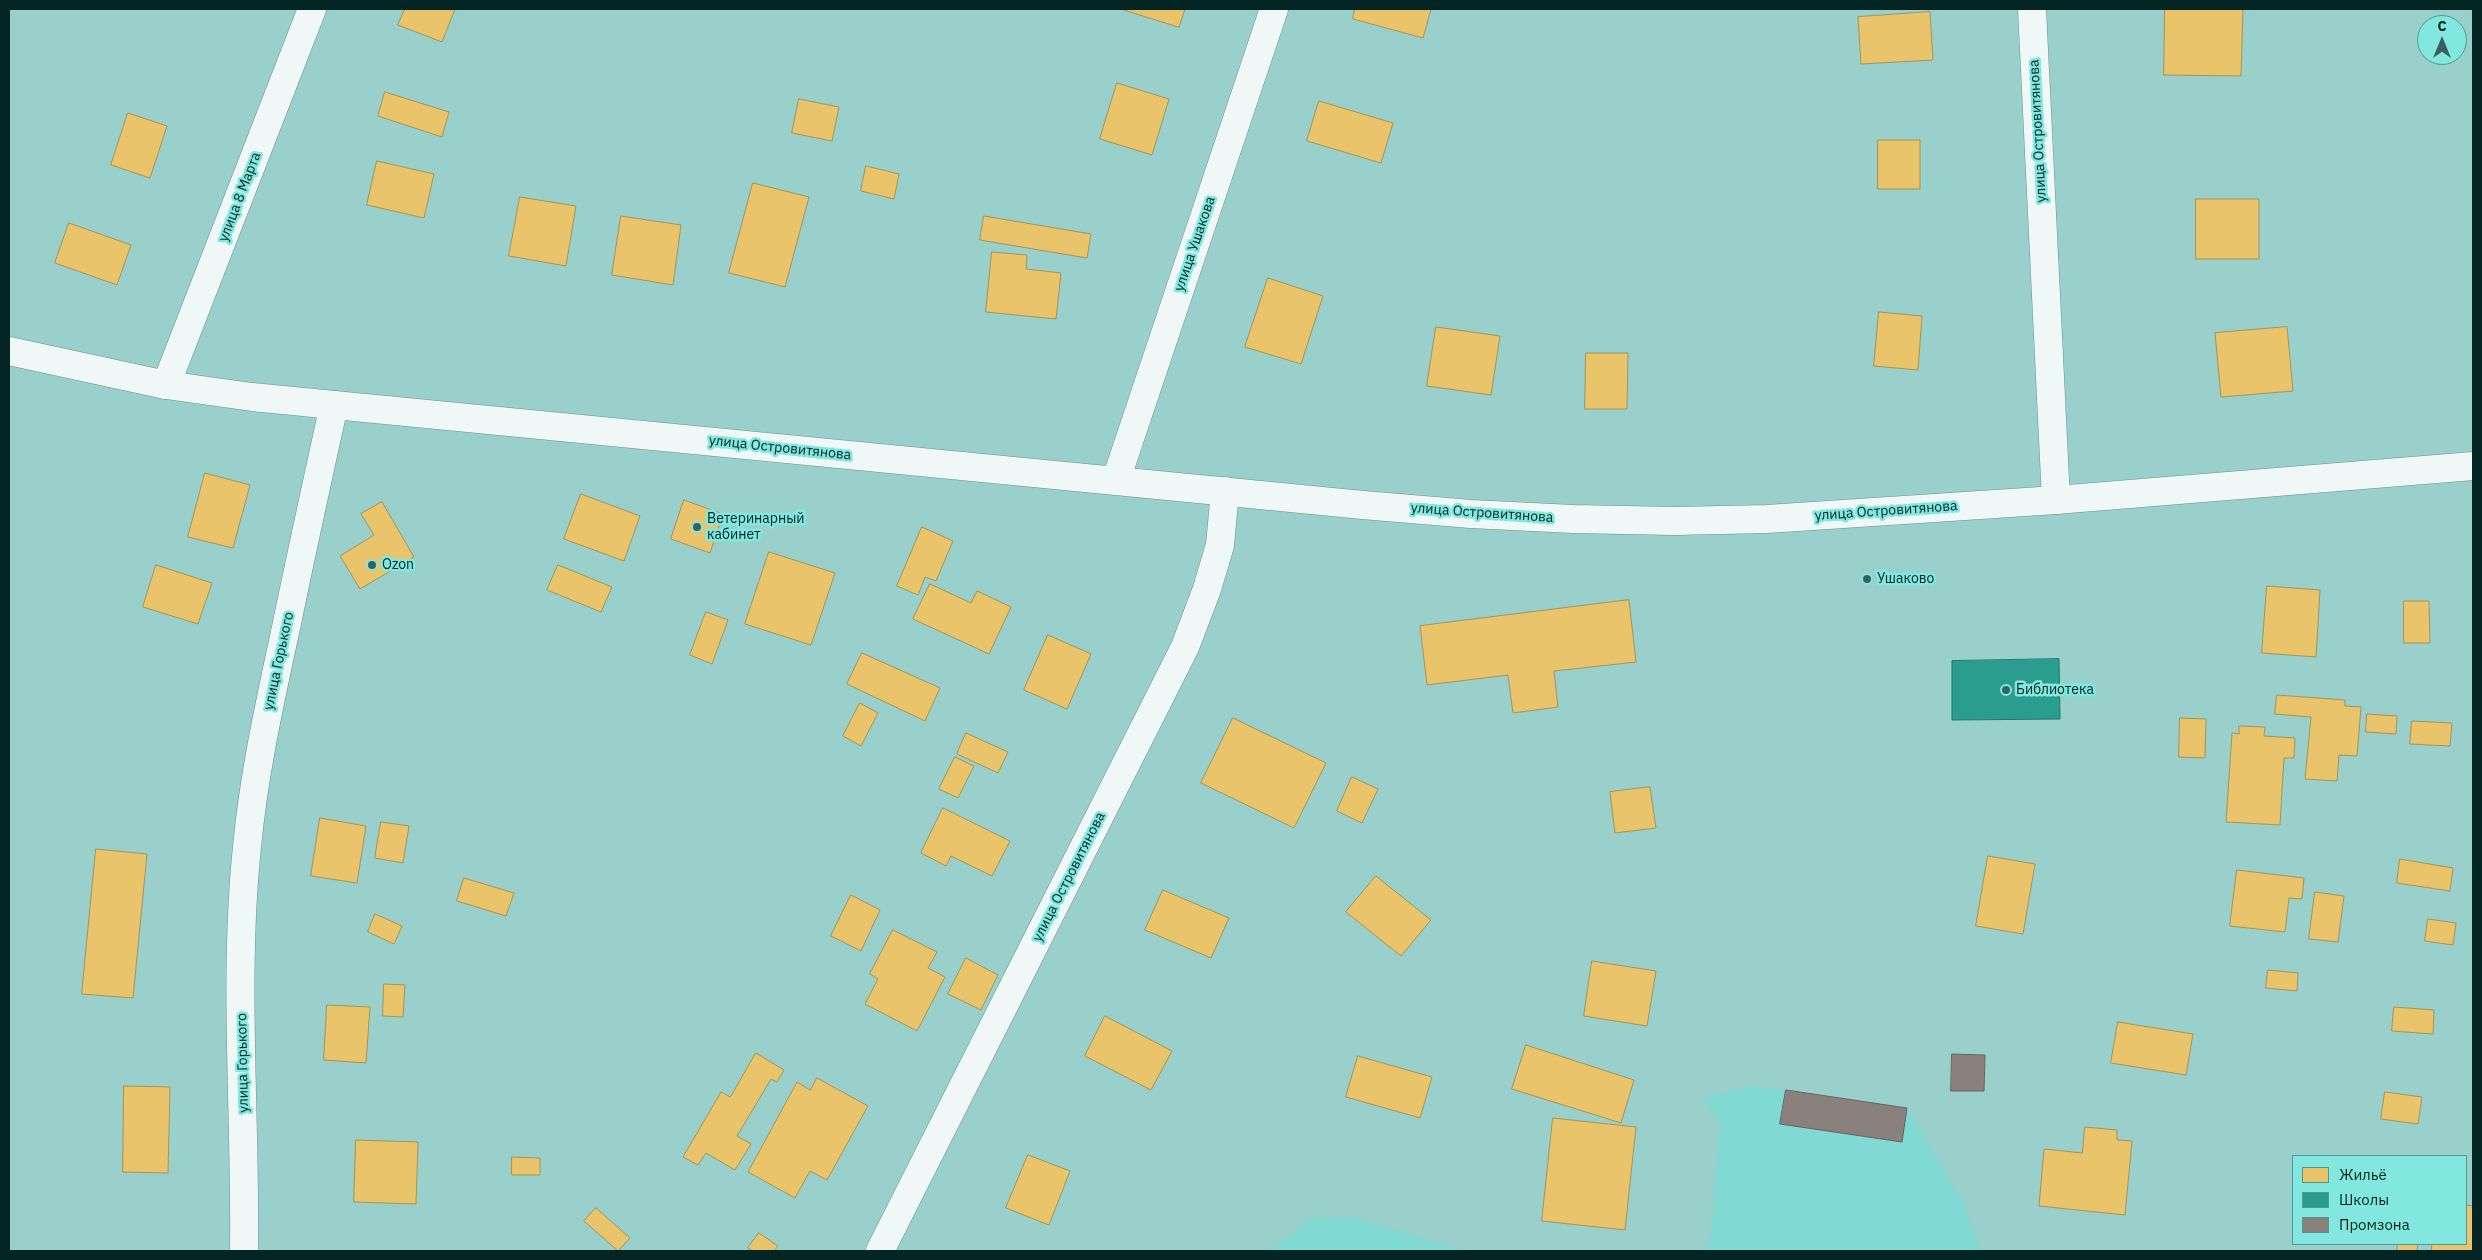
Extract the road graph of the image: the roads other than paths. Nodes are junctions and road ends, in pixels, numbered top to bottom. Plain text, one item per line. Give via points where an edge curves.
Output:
1 (312, 9) edge
2 (1274, 9) edge
3 (2032, 9) edge
4 (9, 351) edge
5 (166, 385) junction
6 (334, 405) junction
7 (2473, 466) edge
8 (1116, 480) junction
9 (1225, 491) junction
10 (2056, 500) junction
11 (244, 1251) edge
12 (880, 1251) edge

1 - 5 street, улица 8 Марта
2 - 8 street, улица Ушакова
3 - 10 street, улица Островитянова
4 - 5 street
5 - 6 street
6 - 8 street, улица Островитянова
6 - 11 street, улица Горького via 270,698 246,848 242,909
7 - 10 street
8 - 9 street, улица Островитянова
9 - 10 street, улица Островитянова via 1471,514 1675,521 1776,518
9 - 12 street, улица Островитянова via 1220,545 1185,647

